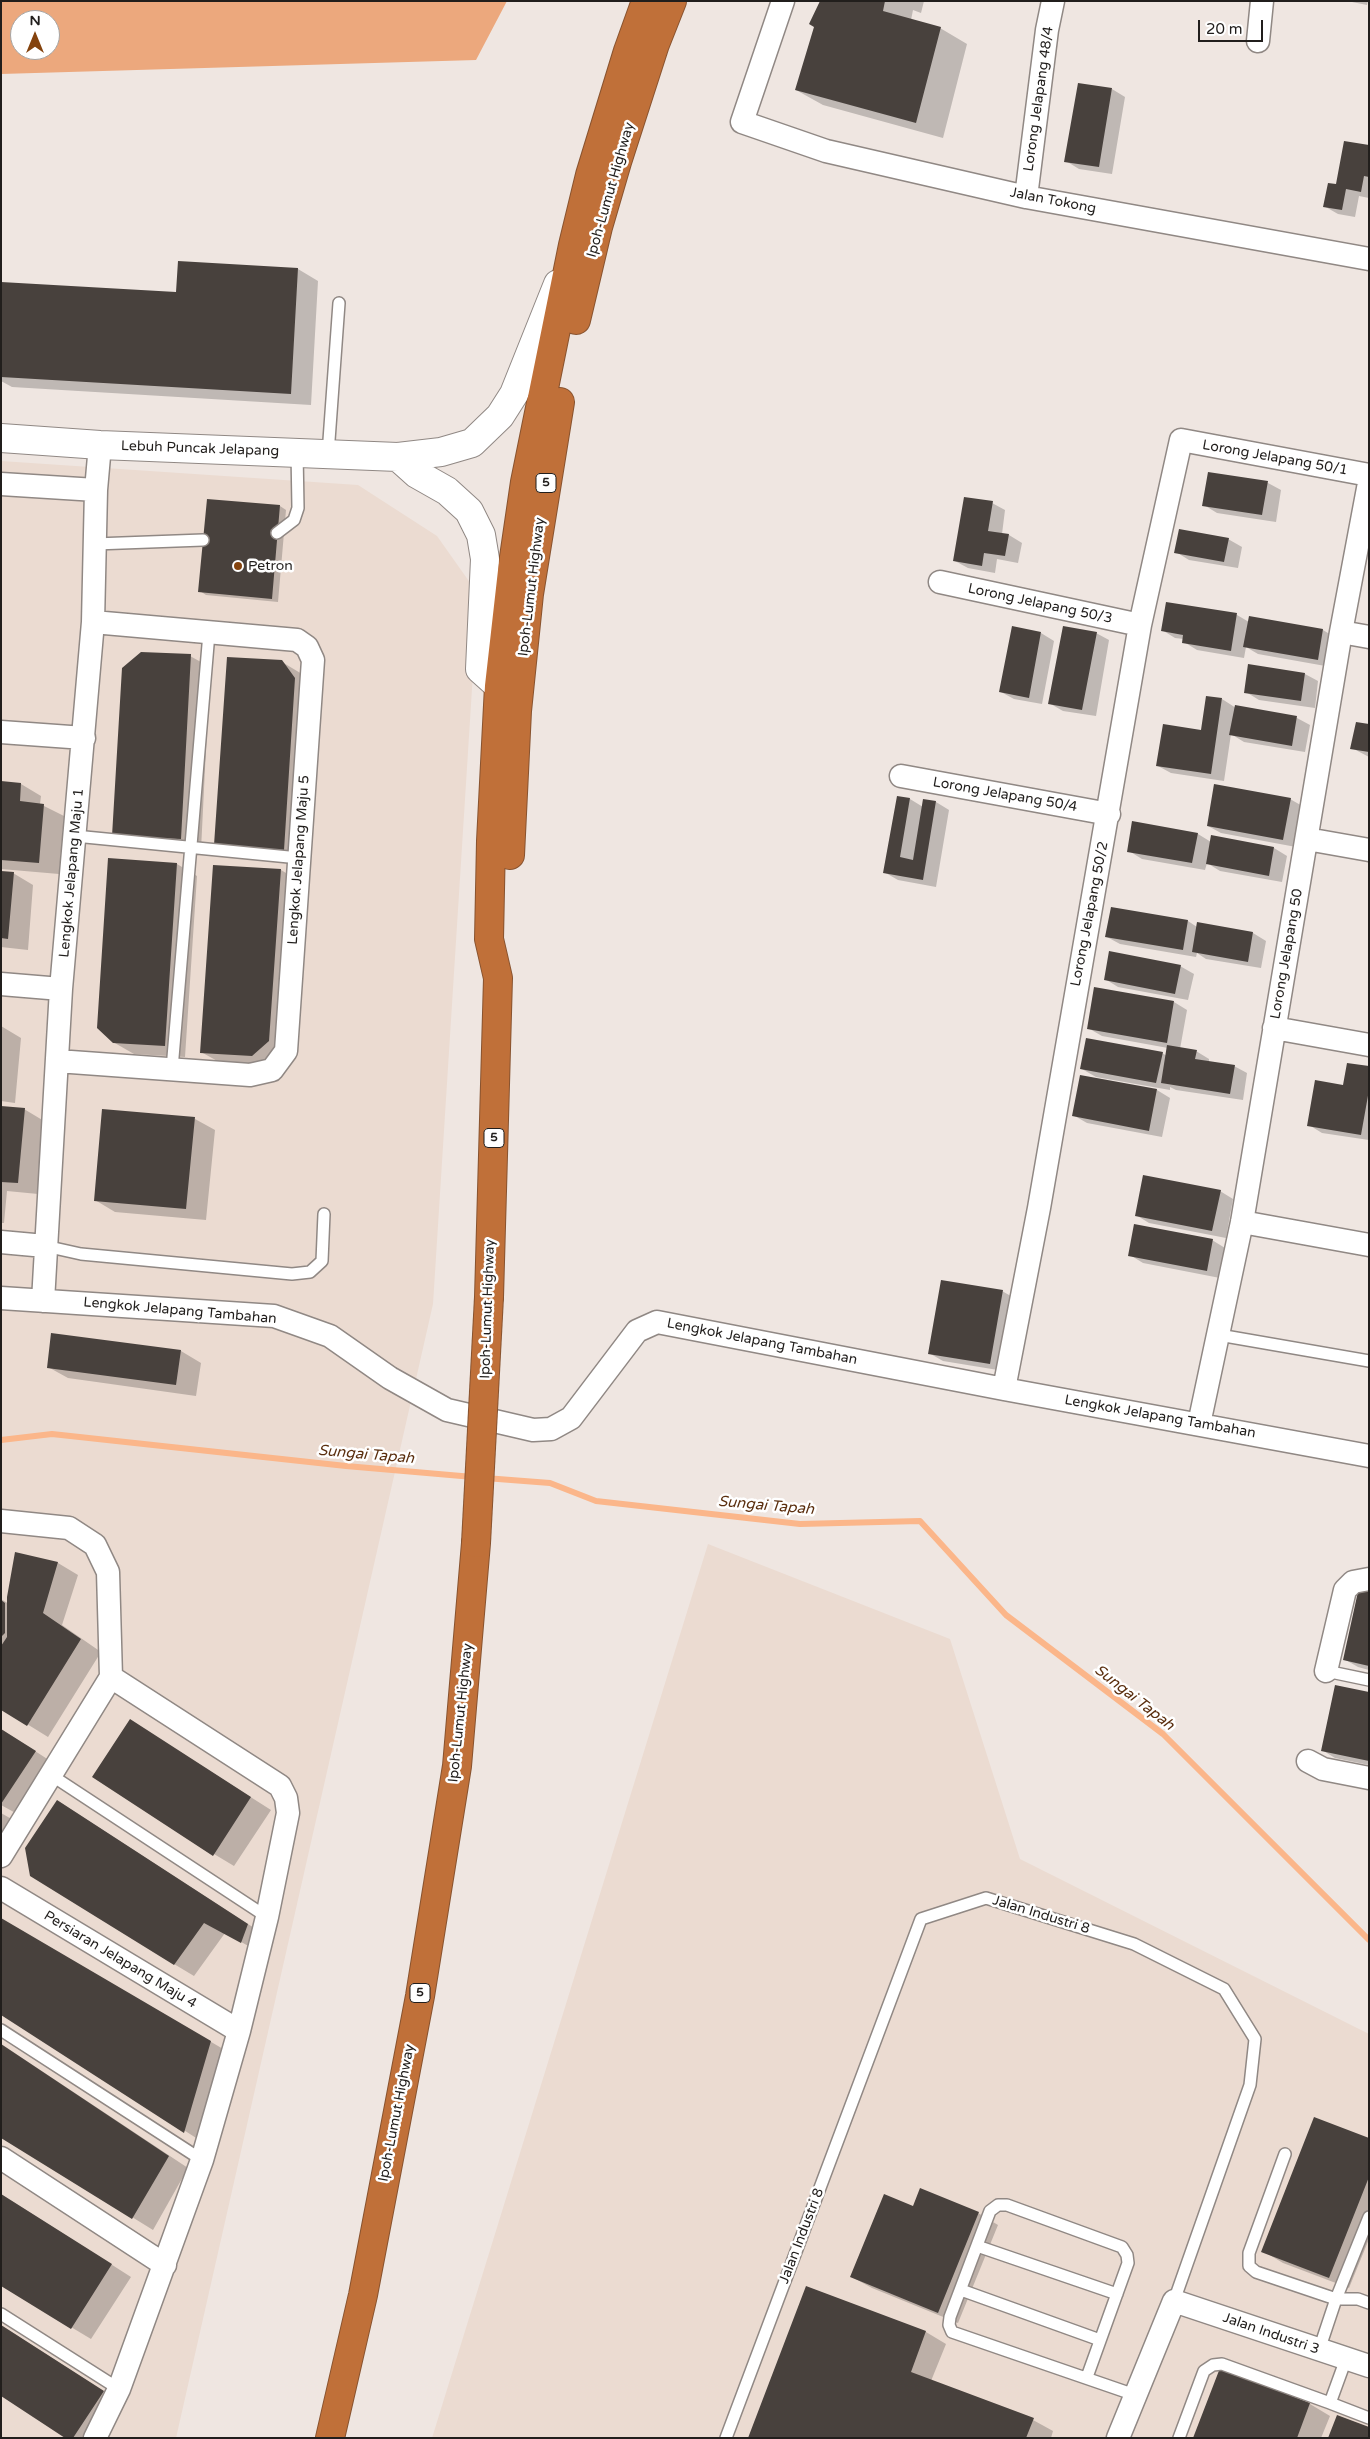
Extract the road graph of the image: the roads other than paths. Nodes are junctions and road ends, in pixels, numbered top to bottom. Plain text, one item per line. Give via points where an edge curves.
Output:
1 (646, 1) edge
2 (672, 1) edge
3 (783, 1) edge
4 (1053, 1) edge
5 (1262, 1) edge
6 (1258, 41) dead end
7 (1026, 197) junction
8 (573, 245) junction
9 (1369, 259) edge
10 (339, 303) dead end
11 (1, 438) edge
12 (1181, 440) joint
13 (100, 445) junction
14 (297, 452) junction
15 (328, 454) junction
16 (398, 457) junction
17 (1369, 475) edge
18 (1369, 483) edge
19 (1, 484) edge
20 (96, 490) junction
21 (277, 533) dead end
22 (203, 540) dead end
23 (95, 544) junction
24 (940, 582) dead end
25 (93, 622) junction
26 (1140, 625) junction
27 (1341, 632) junction
28 (209, 633) junction
29 (1369, 637) edge
30 (499, 686) junction
31 (1, 732) edge
32 (84, 738) junction
33 (901, 776) dead end
34 (1108, 814) junction
35 (75, 836) junction
36 (1307, 839) junction
37 (191, 848) junction
38 (1369, 850) edge
39 (299, 858) junction
40 (498, 978) junction
41 (1, 984) edge
42 (61, 989) junction
43 (1274, 1028) junction
44 (1369, 1045) edge
45 (57, 1061) junction
46 (172, 1069) junction
47 (324, 1214) dead end
48 (1242, 1222) junction
49 (1, 1242) edge
50 (1369, 1245) edge
51 (45, 1246) junction
52 (1, 1298) edge
53 (43, 1301) junction
54 (1219, 1335) junction
55 (1369, 1361) edge
56 (1004, 1389) junction
57 (1199, 1424) junction
58 (1369, 1456) edge
59 (1, 1521) edge
60 (1361, 1580) edge
61 (1326, 1671) joint
62 (110, 1677) junction
63 (1369, 1680) edge
64 (1308, 1761) dead end
65 (51, 1775) junction
66 (1369, 1778) edge
67 (1, 1856) edge
68 (1, 1888) edge
69 (267, 1917) junction
70 (1, 2030) edge
71 (239, 2031) junction
72 (1285, 2154) dead end
73 (1, 2158) edge
74 (202, 2160) junction
75 (1369, 2218) edge
76 (978, 2246) junction
77 (165, 2266) junction
78 (961, 2290) junction
79 (1117, 2294) junction
80 (1336, 2299) junction
81 (1174, 2301) junction
82 (1369, 2303) edge
83 (1, 2314) edge
84 (1100, 2340) junction
85 (1319, 2350) junction
86 (1346, 2359) junction
87 (1369, 2366) edge
88 (1087, 2377) junction
89 (119, 2389) junction
90 (1135, 2395) junction
91 (1330, 2404) junction
92 (1369, 2418) edge
93 (95, 2438) edge
94 (330, 2438) edge
95 (726, 2438) edge
96 (1118, 2438) edge
97 (1179, 2438) edge

1 - 8 highway, Ipoh-Lumut Highway / 5 via 593,165
2 - 40 highway, Ipoh-Lumut Highway / 5 via 655,44 598,227 560,398 529,594 517,712 506,954
3 - 7 street, Jalan Tokong via 742,122 826,151
4 - 7 street, Lorong Jelapang 48/4
5 - 6 street
7 - 9 street, Jalan Tokong
8 - 16 street, Lebuh Puncak Jelapang via 514,394 500,416 472,443 441,452
8 - 30 highway, Ipoh-Lumut Highway / 5 via 525,482
10 - 15 lane
11 - 13 street, Lebuh Puncak Jelapang
12 - 17 street, Lorong Jelapang 50/1
12 - 26 street, Lorong Jelapang 50/2
13 - 14 street, Lebuh Puncak Jelapang
13 - 20 street, Lengkok Jelapang Maju 1
14 - 15 street, Lebuh Puncak Jelapang
14 - 21 lane via 298,508 294,520
15 - 16 street, Lebuh Puncak Jelapang
16 - 30 street via 417,474 447,491 469,511 481,535 485,559 480,669
18 - 27 street, Lorong Jelapang 50
19 - 20 street
20 - 23 street, Lengkok Jelapang Maju 1
22 - 23 lane
23 - 25 street, Lengkok Jelapang Maju 1
24 - 26 street, Lorong Jelapang 50/3
25 - 28 street, Lengkok Jelapang Maju 5
25 - 32 street, Lengkok Jelapang Maju 1
26 - 34 street, Lorong Jelapang 50/2
27 - 29 street
27 - 36 street, Lorong Jelapang 50
28 - 37 lane
28 - 39 street, Lengkok Jelapang Maju 5 via 297,640 307,647 313,660
30 - 40 highway, Ipoh-Lumut Highway / 5 via 489,939
31 - 32 street
32 - 35 street, Lengkok Jelapang Maju 1
33 - 34 street, Lorong Jelapang 50/4
34 - 56 street, Lorong Jelapang 50/2
35 - 37 lane
35 - 42 street, Lengkok Jelapang Maju 1
36 - 38 street
36 - 43 street, Lorong Jelapang 50
37 - 39 lane
37 - 46 lane
39 - 46 street, Lengkok Jelapang Maju 5 via 286,1051 272,1070 250,1075
40 - 94 highway, Ipoh-Lumut Highway / 5, bridge via 489,1297 476,1543 457,1766 421,1986 362,2295
41 - 42 street
42 - 45 street, Lengkok Jelapang Maju 1
43 - 44 street
43 - 48 street, Lorong Jelapang 50
45 - 46 street, Lengkok Jelapang Maju 5
45 - 51 street, Lengkok Jelapang Maju 1
47 - 51 lane via 322,1261 310,1272 292,1274 81,1254
48 - 50 street
48 - 54 street, Lorong Jelapang 50
49 - 51 street
51 - 53 street, Lengkok Jelapang Maju 1
52 - 53 street, Lengkok Jelapang Tambahan
53 - 56 street, Lengkok Jelapang Tambahan via 274,1316 330,1336 390,1378 447,1410 532,1430 551,1429 571,1418 638,1331 658,1322
54 - 55 lane
54 - 57 street, Lorong Jelapang 50
56 - 57 street, Lengkok Jelapang Tambahan
57 - 58 street, Lengkok Jelapang Tambahan
59 - 62 street via 69,1528 95,1545 108,1572
60 - 61 street via 1346,1590
61 - 63 lane
62 - 65 street
62 - 69 street via 280,1786 288,1814
64 - 66 street via 1323,1768
65 - 67 street
65 - 69 lane
68 - 71 street, Persiaran Jelapang Maju 4
69 - 71 street
70 - 74 lane
71 - 74 street
72 - 80 lane via 1249,2253 1249,2266 1256,2272
73 - 77 street
74 - 77 street
75 - 80 lane
76 - 78 lane
76 - 79 lane
76 - 79 lane via 990,2211 998,2205 1007,2205 1122,2247 1128,2263
77 - 89 street
78 - 84 lane
78 - 88 lane via 949,2325 952,2332
79 - 84 lane
80 - 82 lane via 1358,2299
80 - 85 lane
81 - 85 street, Jalan Industri 3
81 - 90 street, Jalan Industri 8
81 - 95 lane, Jalan Industri 8 via 1250,2085 1255,2039 1224,1989 1134,1944 986,1898 921,1919
83 - 89 lane
84 - 88 lane
85 - 86 street, Jalan Industri 3
86 - 87 street, Jalan Industri 3
86 - 91 lane
88 - 90 lane
89 - 93 street
90 - 96 street, Jalan Industri 8
91 - 92 lane
91 - 97 lane via 1222,2364 1213,2365 1204,2371

